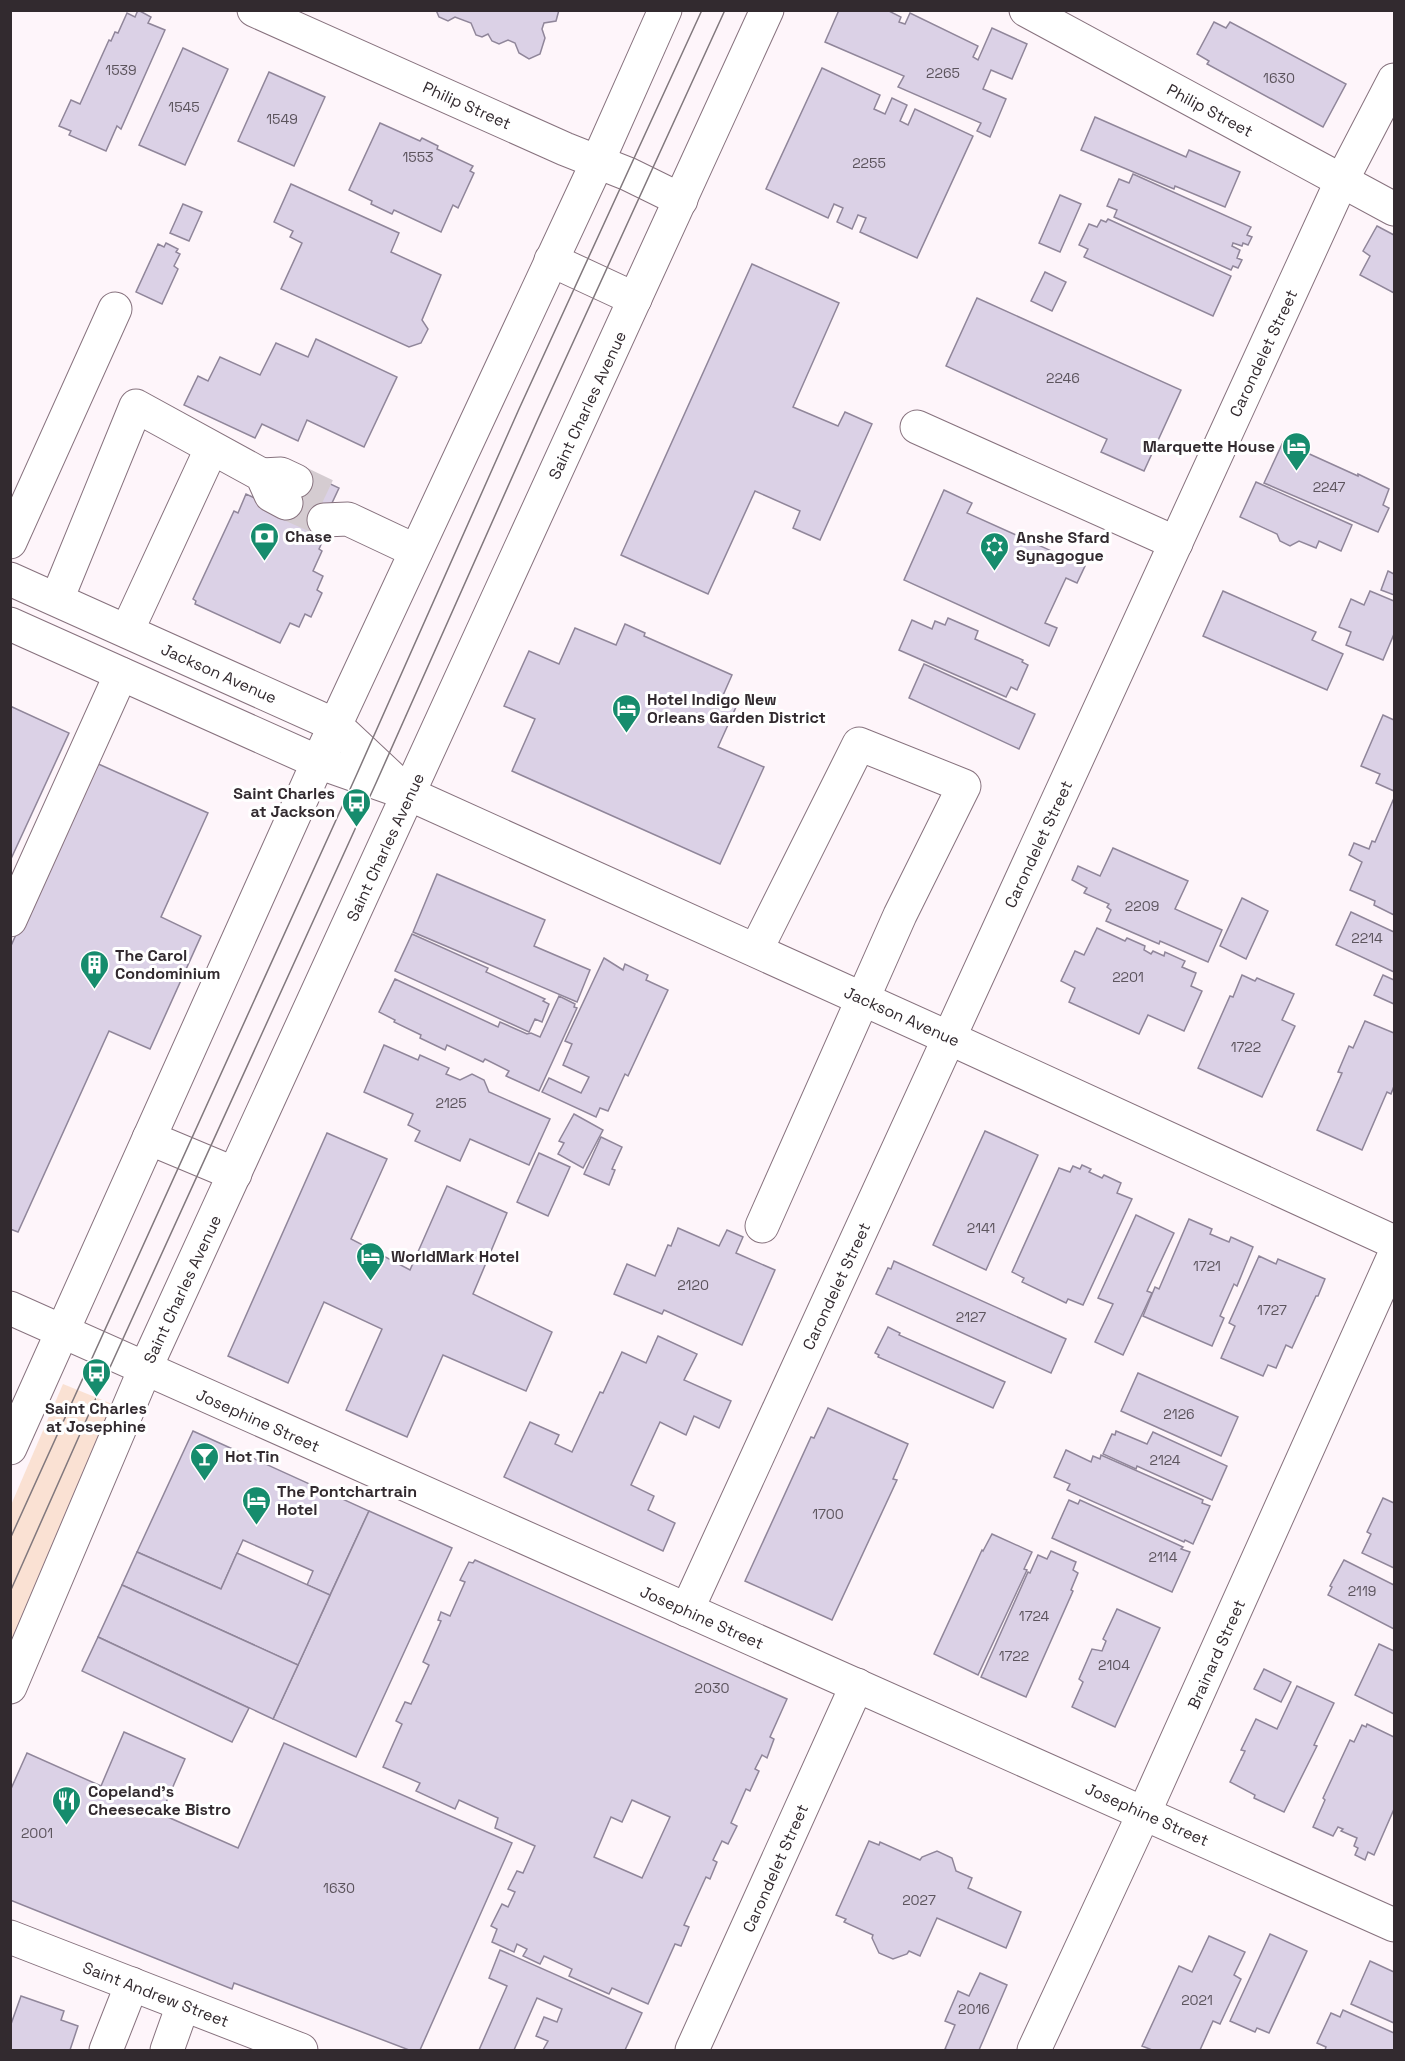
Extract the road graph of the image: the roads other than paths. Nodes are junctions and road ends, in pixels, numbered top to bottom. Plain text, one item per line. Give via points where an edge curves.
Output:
1 (254, 10) edge
2 (665, 10) edge
3 (767, 10) edge
4 (1026, 10) edge
5 (1395, 80) edge
6 (597, 163) junction
7 (1342, 180) junction
8 (681, 200) junction
9 (1395, 209) edge
10 (551, 260) junction
11 (635, 299) junction
12 (115, 309) dead end
13 (917, 427) dead end
14 (207, 458) dead end
15 (291, 492) tunnel mouth
16 (335, 513) tunnel mouth
17 (10, 542) edge
18 (1176, 543) junction
19 (416, 551) junction
20 (10, 579) edge
21 (57, 600) junction
22 (10, 624) edge
23 (127, 631) junction
24 (121, 674) junction
25 (335, 725) junction
26 (318, 762) junction
27 (409, 794) junction
28 (10, 920) edge
29 (756, 950) junction
30 (863, 999) junction
31 (949, 1038) junction
32 (150, 1138) junction
33 (235, 1174) junction
34 (762, 1226) dead end
35 (1395, 1242) edge
36 (1395, 1256) edge
37 (10, 1308) edge
38 (62, 1332) junction
39 (145, 1369) junction
40 (10, 1448) edge
41 (687, 1610) junction
42 (857, 1685) junction
43 (10, 1687) edge
44 (1144, 1813) junction
45 (1395, 1925) edge
46 (10, 1937) edge
47 (132, 1984) junction
48 (183, 2004) junction
49 (106, 2050) edge
50 (167, 2050) edge
51 (301, 2050) edge
52 (692, 2050) edge
53 (1034, 2050) edge

1 - 6 street, Philip Street
2 - 6 street
3 - 8 street, Saint Charles Avenue
4 - 7 street, Philip Street
5 - 7 street, Carondelet Street
6 - 8 street, Philip Street
6 - 10 street
7 - 9 street, Philip Street
7 - 18 street, Carondelet Street
8 - 11 street, Saint Charles Avenue
10 - 11 street
10 - 19 street
11 - 27 street, Saint Charles Avenue
12 - 17 street
13 - 18 street
14 - 23 street
15 - 21 street via 271,495 262,475 136,406
16 - 19 street
18 - 31 street, Carondelet Street
19 - 25 street
20 - 21 street, Jackson Avenue
21 - 23 street, Jackson Avenue
22 - 24 street, Jackson Avenue
23 - 25 street, Jackson Avenue
24 - 26 street, Jackson Avenue
24 - 28 street
25 - 26 street
25 - 27 street, Jackson Avenue
26 - 27 street, Jackson Avenue
26 - 32 street
27 - 29 street, Jackson Avenue
27 - 33 street, Saint Charles Avenue
29 - 30 street, Jackson Avenue
29 - 30 street via 860,744 964,786
30 - 31 street, Jackson Avenue
30 - 34 street
31 - 35 street, Jackson Avenue
31 - 41 street, Carondelet Street
32 - 33 street
32 - 38 street
33 - 39 street, Saint Charles Avenue
36 - 44 street, Brainard Street
37 - 38 street, Josephine Street
38 - 39 street, Josephine Street
38 - 40 street
39 - 41 street, Josephine Street
39 - 43 street, Saint Charles Avenue
41 - 42 street, Josephine Street
42 - 44 street, Josephine Street
42 - 52 street, Carondelet Street
44 - 45 street, Josephine Street
44 - 53 street, Brainard Street
46 - 47 street, Saint Andrew Street
47 - 48 street, Saint Andrew Street
47 - 49 street
48 - 50 street
48 - 51 street, Saint Andrew Street

